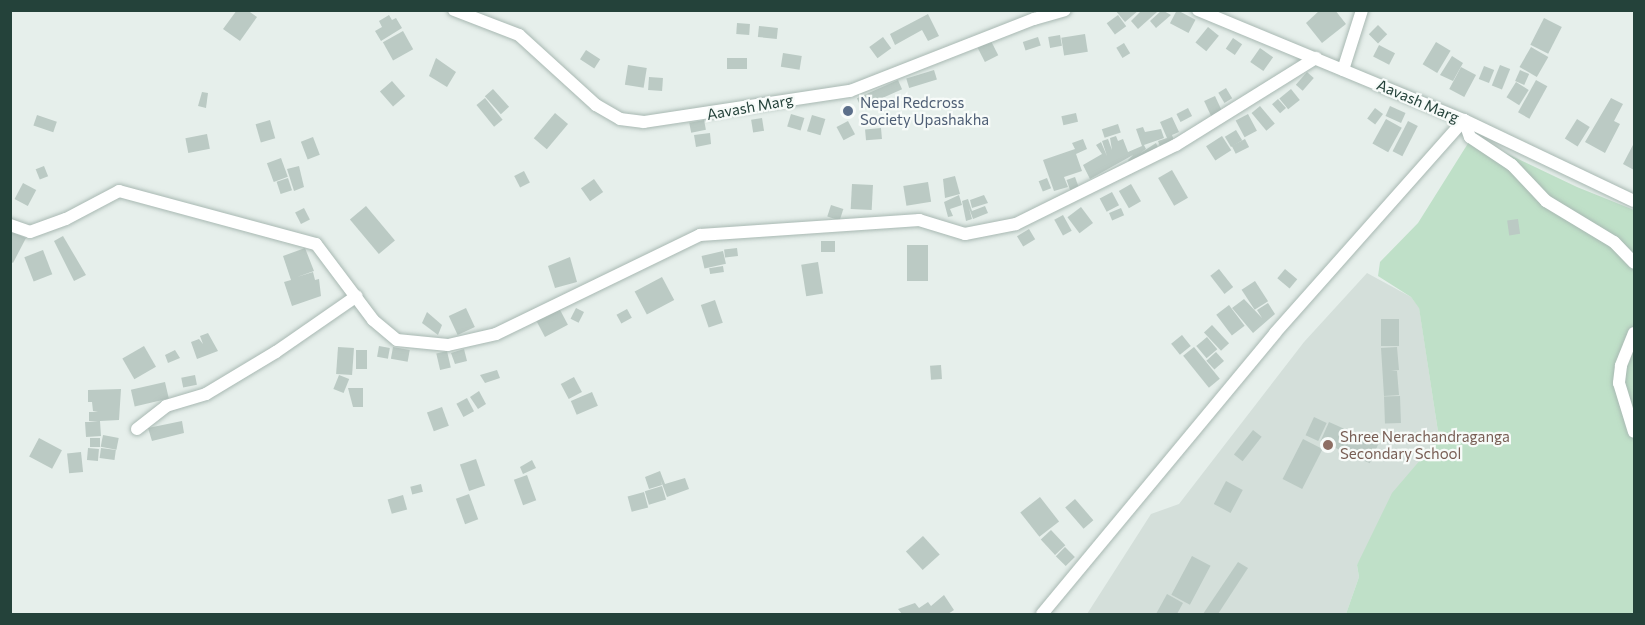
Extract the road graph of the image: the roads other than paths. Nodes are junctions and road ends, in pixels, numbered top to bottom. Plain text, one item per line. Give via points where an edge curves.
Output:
1 (454, 10) edge
2 (1065, 10) edge
3 (1198, 10) edge
4 (1362, 10) edge
5 (1317, 58) junction
6 (1343, 70) junction
7 (1464, 120) junction
8 (1635, 201) edge
9 (10, 225) edge
10 (1635, 262) edge
11 (357, 296) junction
12 (1635, 333) edge
13 (137, 429) dead end
14 (1635, 432) edge
15 (1042, 615) edge

1 - 2 street, Aavash Marg via 519,35 596,105 620,119 644,122 850,91
3 - 5 street, Aavash Marg
4 - 6 street
5 - 6 street, Aavash Marg
5 - 11 street via 1176,145 1016,224 965,234 919,220 700,235 505,331 448,345 397,340 373,320
6 - 7 street, Aavash Marg
7 - 8 street, Aavash Marg
7 - 10 street via 1470,136 1512,165 1546,201 1614,242
7 - 15 street via 1275,333
9 - 11 street via 30,232 66,219 119,191 316,244
11 - 13 street via 206,394 166,406
12 - 14 street via 1621,366 1619,383

